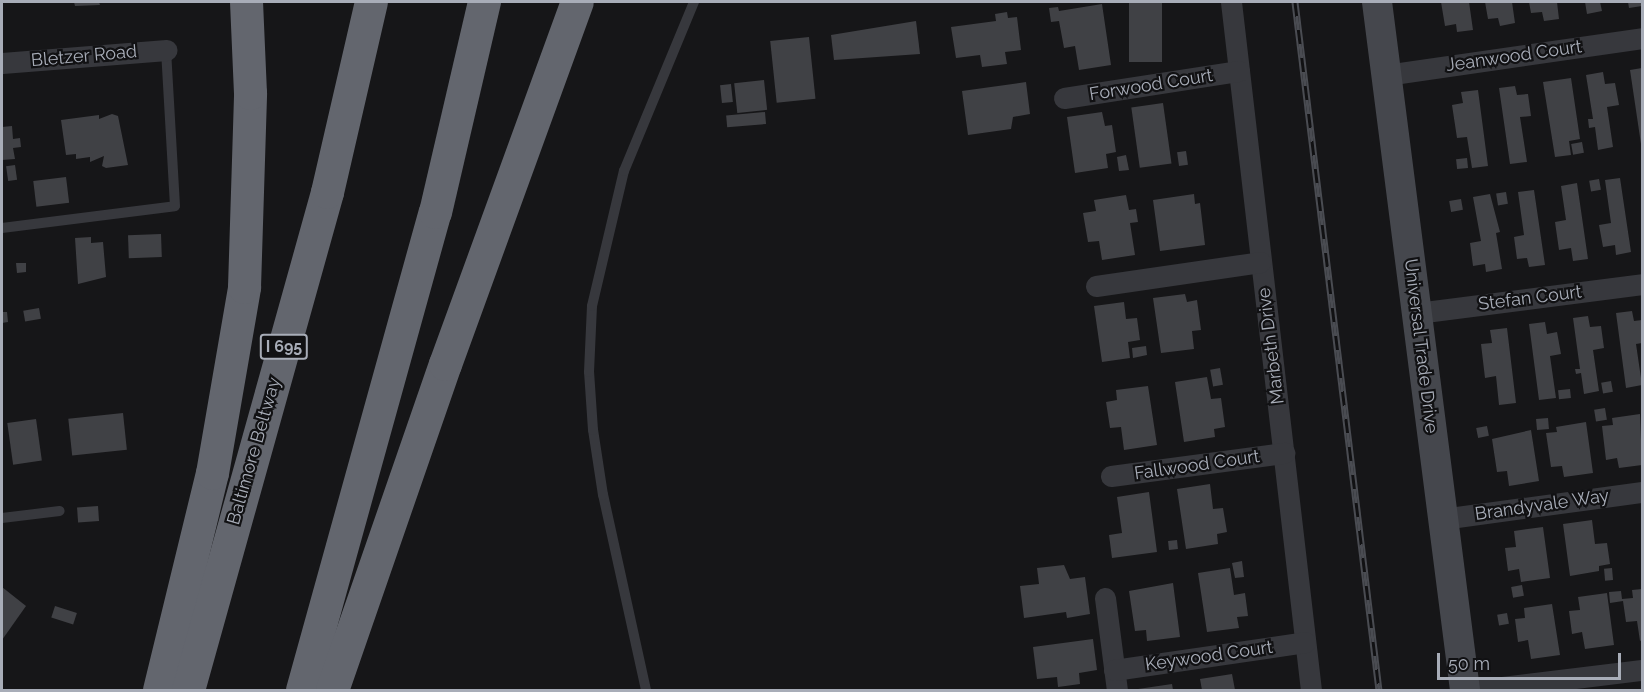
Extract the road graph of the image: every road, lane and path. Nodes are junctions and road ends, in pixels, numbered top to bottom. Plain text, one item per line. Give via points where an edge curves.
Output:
1 (246, 2) edge
2 (371, 2) edge
3 (484, 2) edge
4 (577, 2) edge
5 (694, 2) edge
6 (1231, 2) edge
7 (1377, 2) edge
8 (1642, 38) edge
9 (166, 50) joint
10 (2, 63) edge
11 (1239, 71) junction
12 (1386, 75) junction
13 (1064, 98) dead end
14 (2, 228) edge
15 (1260, 262) junction
16 (1642, 284) edge
17 (1096, 286) dead end
18 (1417, 313) junction
19 (1284, 453) junction
20 (1111, 476) dead end
21 (1642, 492) edge
22 (60, 511) dead end
23 (2, 518) edge
24 (1442, 519) junction
25 (1105, 598) dead end
26 (1305, 642) junction
27 (1642, 670) edge
28 (1115, 680) edge
29 (159, 690) edge
30 (188, 690) edge
31 (302, 690) edge
32 (332, 690) edge
33 (646, 690) edge
34 (1311, 690) edge
35 (1465, 690) edge
36 (1478, 690) edge

1 - 29 highway via 250,93 244,287 212,473
2 - 30 highway, Baltimore Beltway / I 695 via 327,192
3 - 31 highway via 435,212
4 - 32 highway
5 - 33 lane via 624,171 592,306 589,372 593,430 603,495
6 - 11 street, Marbeth Drive
7 - 12 street, Universal Trade Drive
8 - 12 street, Jeanwood Court
9 - 10 street, Bletzer Road
9 - 14 lane via 175,206
11 - 13 street, Forwood Court
11 - 15 street, Marbeth Drive
12 - 18 street, Universal Trade Drive
15 - 17 street
15 - 19 street, Marbeth Drive
16 - 18 street, Stefan Court
18 - 24 street, Universal Trade Drive
19 - 20 street, Fallwood Court
19 - 26 street, Marbeth Drive
21 - 24 street, Brandyvale Way
22 - 23 lane
24 - 35 street, Universal Trade Drive
25 - 28 street, Keywood Court
26 - 28 street, Keywood Court
26 - 34 street, Marbeth Drive
27 - 36 street

